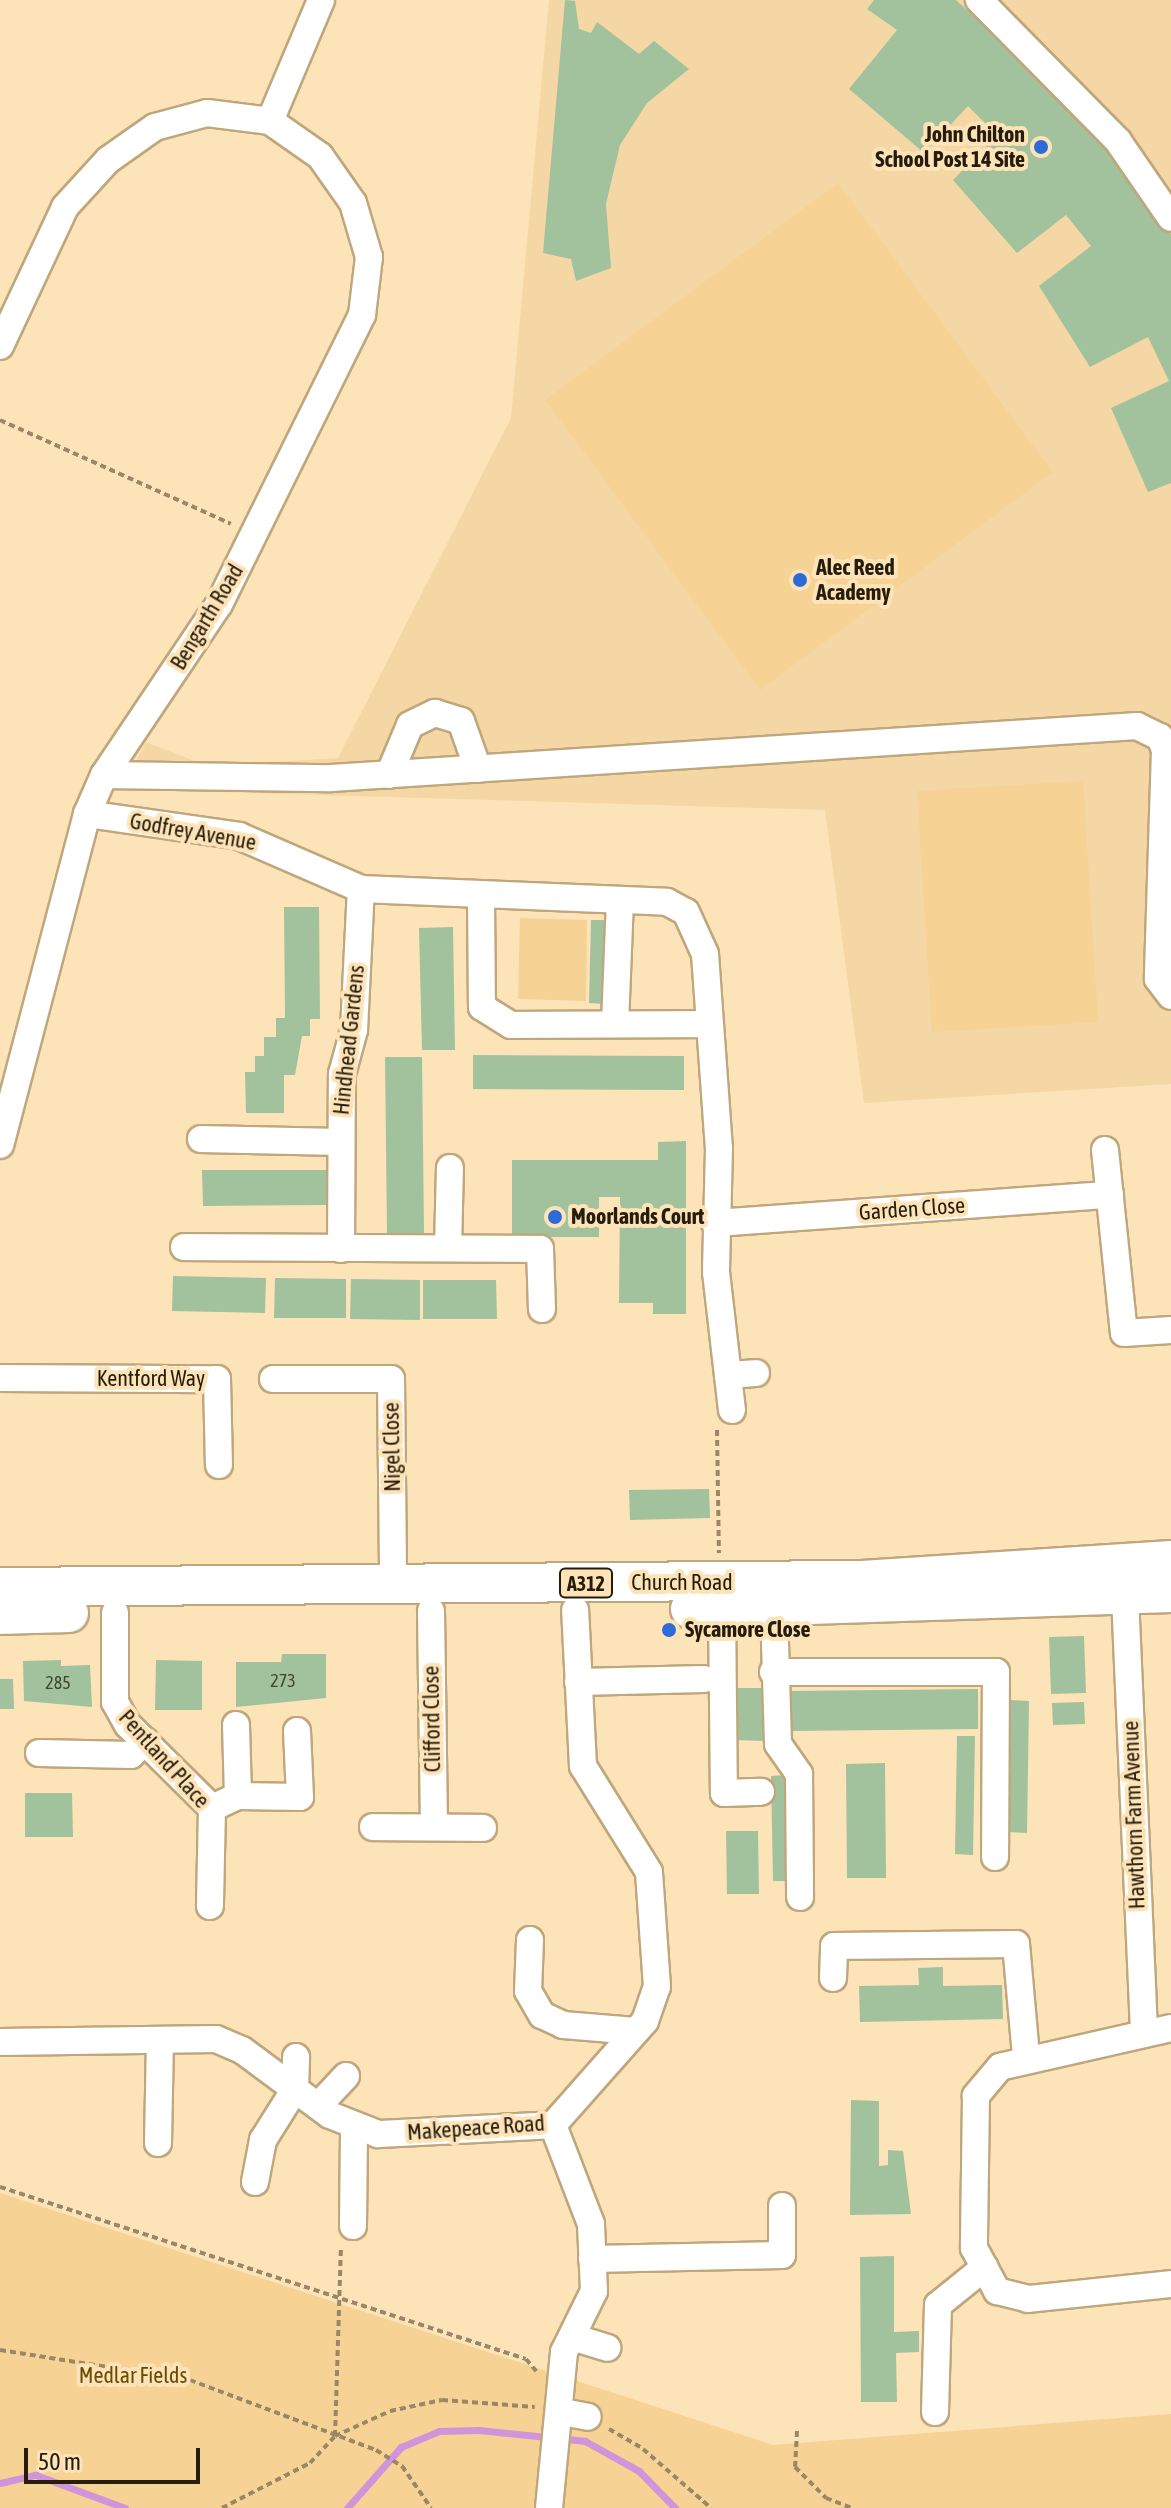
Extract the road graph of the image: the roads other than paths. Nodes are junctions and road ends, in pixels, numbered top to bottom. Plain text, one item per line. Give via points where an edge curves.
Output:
1 (321, 0) edge
2 (979, 0) edge
3 (270, 121) junction
4 (1171, 218) edge
5 (7, 308) edge
6 (0, 346) edge
7 (478, 769) junction
8 (104, 775) junction
9 (389, 775) junction
10 (87, 814) junction
11 (361, 889) junction
12 (481, 897) junction
13 (620, 901) junction
14 (1171, 996) edge
15 (615, 1024) junction
16 (709, 1024) junction
17 (201, 1139) dead end
18 (340, 1142) junction
19 (0, 1145) edge
20 (1105, 1150) dead end
21 (450, 1168) dead end
22 (1110, 1195) junction
23 (715, 1223) junction
24 (184, 1247) dead end
25 (448, 1248) junction
26 (341, 1249) junction
27 (542, 1309) dead end
28 (1171, 1330) edge
29 (756, 1373) dead end
30 (728, 1375) junction
31 (0, 1378) edge
32 (273, 1379) dead end
33 (732, 1410) road end
34 (219, 1465) dead end
35 (1171, 1560) edge
36 (393, 1585) junction
37 (0, 1587) edge
38 (1171, 1593) edge
39 (1125, 1596) junction
40 (722, 1609) junction
41 (774, 1609) junction
42 (575, 1610) junction
43 (431, 1611) junction
44 (115, 1613) junction
45 (0, 1615) edge
46 (773, 1672) junction
47 (704, 1679) dead end
48 (578, 1682) junction
49 (236, 1725) dead end
50 (297, 1731) dead end
51 (145, 1741) junction
52 (39, 1753) dead end
53 (761, 1792) dead end
54 (238, 1796) junction
55 (212, 1808) junction
56 (373, 1827) dead end
57 (434, 1827) junction
58 (483, 1828) dead end
59 (995, 1857) dead end
60 (800, 1897) dead end
61 (210, 1906) dead end
62 (530, 1940) dead end
63 (833, 1978) dead end
64 (1171, 2028) edge
65 (636, 2031) junction
66 (1144, 2033) junction
67 (160, 2040) junction
68 (0, 2042) edge
69 (296, 2057) dead end
70 (1026, 2057) junction
71 (346, 2076) dead end
72 (295, 2089) junction
73 (318, 2106) junction
74 (553, 2125) junction
75 (354, 2127) junction
76 (158, 2143) dead end
77 (255, 2182) dead end
78 (782, 2206) dead end
79 (353, 2226) road end
80 (592, 2259) junction
81 (985, 2267) junction
82 (1171, 2284) edge
83 (568, 2345) junction
84 (607, 2348) dead end
85 (935, 2412) dead end
86 (549, 2508) edge

1 - 3 street
2 - 4 street via 1118,141
3 - 5 street via 207,113 155,127 108,160 65,207
3 - 8 street, Bengarth Road via 320,156 353,203 369,257 362,315 219,604
5 - 6 street
7 - 9 street
7 - 9 street via 461,721 435,713 410,725
7 - 14 street via 1149,729 1165,750 1158,979
8 - 9 street
8 - 10 street, Bengarth Road
10 - 11 street, Godfrey Avenue via 239,836
10 - 19 street, Bengarth Road
11 - 12 street, Godfrey Avenue
11 - 18 street, Hindhead Gardens
12 - 13 street, Godfrey Avenue
12 - 15 street via 482,1007 511,1025
13 - 15 street
13 - 16 street, Godfrey Avenue via 667,902 699,931
15 - 16 street
16 - 23 street, Godfrey Avenue via 719,1148
17 - 18 street, Hindhead Gardens
18 - 26 street, Hindhead Gardens
20 - 22 street
21 - 25 street
22 - 23 street, Garden Close
22 - 28 street via 1124,1333
23 - 30 street, Godfrey Avenue
24 - 26 street
25 - 26 street
25 - 27 street via 540,1249
29 - 30 street
30 - 33 street, Godfrey Avenue
31 - 34 street, Kentford Way via 217,1379
32 - 36 street, Nigel Close via 391,1379
35 - 36 highway, Church Road / A312 via 950,1578
36 - 37 highway, Church Road / A312
38 - 39 highway, Church Road / A312
39 - 41 highway, Church Road / A312
39 - 66 street, Hawthorn Farm Avenue
40 - 41 highway, Church Road / A312
40 - 42 highway, Church Road / A312
40 - 53 street via 724,1793
41 - 46 street
42 - 43 highway, Church Road / A312
42 - 48 street, Makepeace Road
43 - 44 highway, Church Road / A312
43 - 57 street, Clifford Close
44 - 45 highway, Church Road / A312
44 - 51 street, Pentland Place via 115,1702
46 - 59 street via 996,1672
46 - 60 street via 778,1744 799,1774
47 - 48 street
48 - 65 street, Makepeace Road via 583,1766 654,1889 657,1987
49 - 54 street
50 - 54 street via 300,1797
51 - 52 street via 131,1755
51 - 55 street, Pentland Place
54 - 55 street
55 - 61 street, Pentland Place
56 - 57 street
57 - 58 street
62 - 65 street via 528,1991 542,2015 563,2025
63 - 70 street via 834,1946 1016,1944
64 - 66 street
65 - 74 street, Makepeace Road
66 - 70 street
67 - 68 street, Makepeace Road
67 - 72 street, Makepeace Road via 216,2039
67 - 76 street
69 - 72 street
70 - 81 street via 1000,2067 976,2096 974,2248
71 - 73 street
72 - 73 street, Makepeace Road
72 - 77 street via 263,2140
73 - 75 street, Makepeace Road
74 - 75 street, Makepeace Road via 378,2134
74 - 80 street via 591,2224
75 - 79 street
78 - 80 street via 782,2255
80 - 83 street via 594,2291
81 - 82 street via 997,2291 1028,2299
81 - 85 street via 938,2305
83 - 84 street
83 - 86 street via 566,2416

